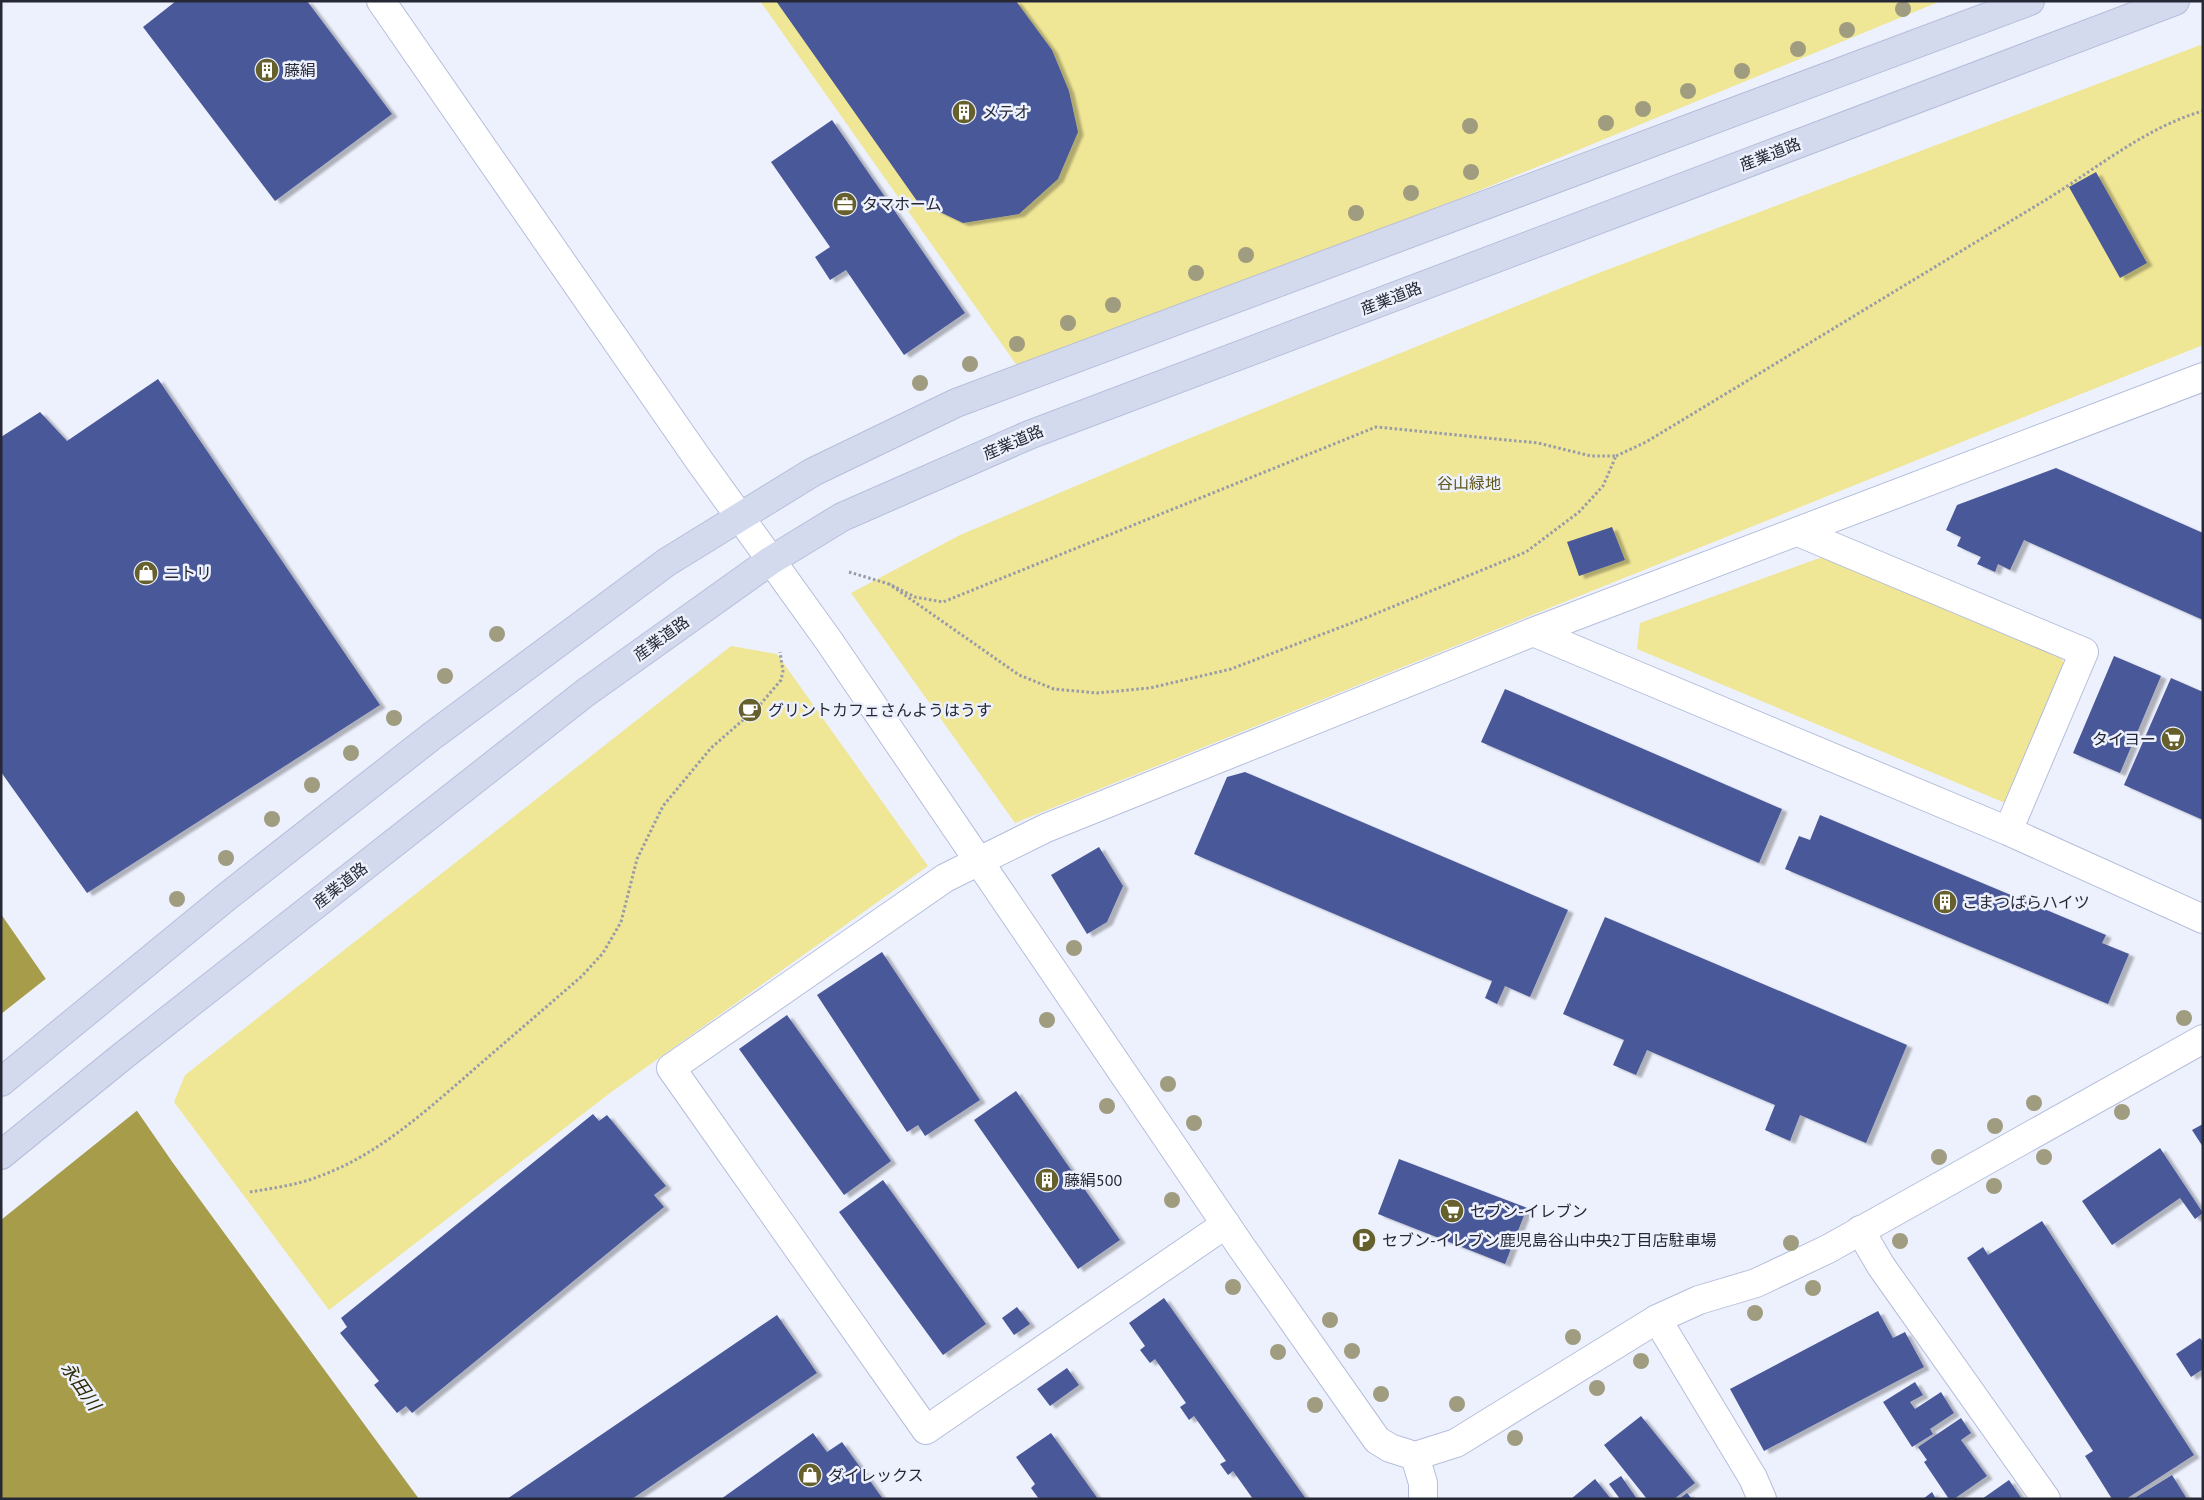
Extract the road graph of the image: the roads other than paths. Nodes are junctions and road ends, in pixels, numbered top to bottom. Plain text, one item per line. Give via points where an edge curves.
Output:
1 (381, 1) edge
2 (2030, 1) edge
3 (2175, 1) edge
4 (2203, 377) edge
5 (739, 517) junction
6 (1798, 532) junction
7 (770, 561) junction
8 (1533, 632) junction
9 (2008, 831) junction
10 (981, 862) junction
11 (2203, 920) edge
12 (2203, 1039) edge
13 (1, 1082) edge
14 (1, 1155) edge
15 (1226, 1224) junction
16 (1860, 1230) junction
17 (1657, 1319) junction
18 (1415, 1456) junction
19 (1423, 1499) edge
20 (1762, 1499) edge
21 (2046, 1499) edge

1 - 5 street
2 - 5 main road via 956,403 813,472
3 - 7 main road, 産業道路 via 1029,435 842,517
4 - 6 street
5 - 7 street
5 - 13 main road via 667,562 440,730 229,895
6 - 8 street
6 - 9 street via 2084,652
7 - 10 street
7 - 14 main road, 産業道路 via 585,693
8 - 9 street
8 - 10 street via 1046,828
9 - 11 street
10 - 15 street
10 - 15 street via 944,878 671,1068 926,1430
12 - 16 street
15 - 18 street via 1377,1440
16 - 17 street via 1756,1283 1699,1300
16 - 21 street via 1881,1266
17 - 18 street via 1456,1442
17 - 20 street via 1753,1478
18 - 19 street

